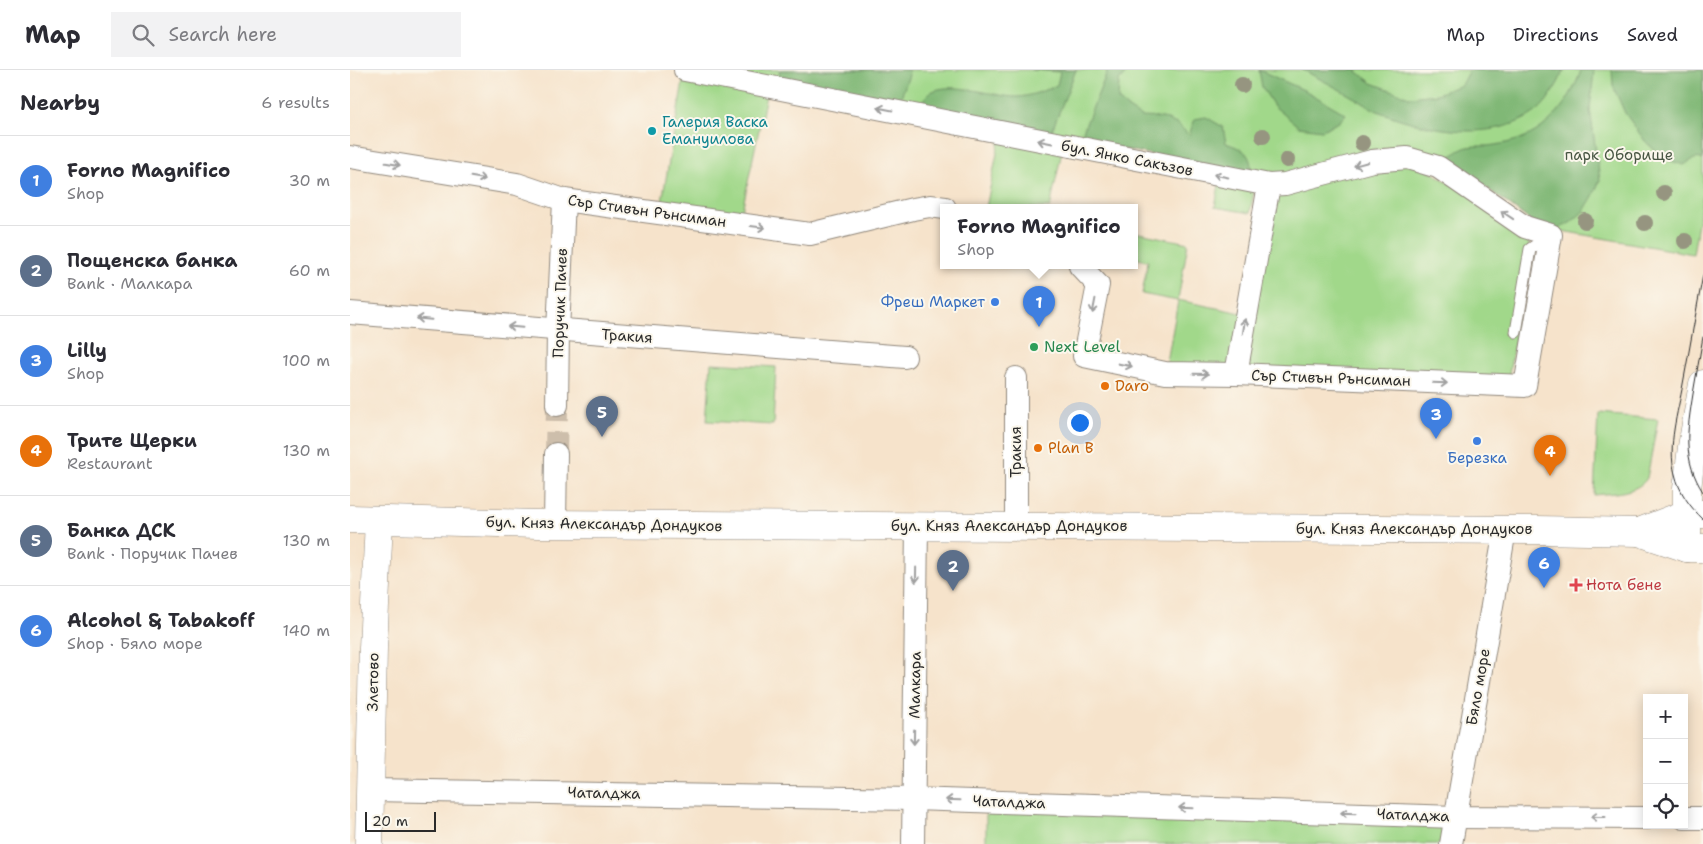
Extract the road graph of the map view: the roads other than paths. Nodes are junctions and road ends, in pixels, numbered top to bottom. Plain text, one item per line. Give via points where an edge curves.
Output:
1 (685, 70) edge
2 (350, 157) edge
3 (1269, 185) junction
4 (564, 200) junction
5 (940, 207) edge
6 (1551, 235) junction
7 (1083, 269) edge
8 (350, 313) edge
9 (558, 330) junction
10 (1516, 332) dead end
11 (905, 357) dead end
12 (1236, 374) junction
13 (1016, 378) dead end
14 (1703, 384) edge
15 (557, 405) tunnel mouth
16 (556, 454) tunnel mouth
17 (1695, 514) edge
18 (350, 520) edge
19 (379, 521) junction
20 (555, 524) junction
21 (917, 526) junction
22 (1016, 526) junction
23 (1505, 530) junction
24 (1639, 532) junction
25 (1695, 548) edge
26 (370, 790) junction
27 (913, 799) junction
28 (1456, 816) junction
29 (1643, 818) edge
30 (1688, 818) edge
31 (1703, 818) edge
32 (369, 844) edge
33 (913, 844) edge
34 (1451, 844) edge

3 -> 1 street, бул. Янко Сакъзов
2 -> 4 street, Сър Стивън Рънсиман via 517,184
6 -> 3 street, бул. Янко Сакъзов via 1525,227 1438,167 1407,158 1372,161 1285,184
12 -> 3 street
4 -> 5 street, Сър Стивън Рънсиман via 810,234 914,208
4 - 9 street, Поручик Пачев
6 - 10 lane via 1530,249
12 -> 6 street, Сър Стивън Рънсиман via 1525,386
7 -> 12 street, Сър Стивън Рънсиман via 1098,284 1084,356 1165,373
9 -> 8 street, Тракия
9 - 11 street, Тракия
9 - 15 street, Поручик Пачев
13 - 22 street, Тракия
14 - 17 main road via 1687,489
16 - 20 street
17 - 24 main road, бул. Княз Александър Дондуков
17 - 25 main road
18 - 19 main road, бул. Княз Александър Дондуков
19 - 20 main road, бул. Княз Александър Дондуков
19 - 26 main road, Злетово
20 - 21 main road, бул. Княз Александър Дондуков
21 - 22 main road, бул. Княз Александър Дондуков
21 -> 27 street, Малкара
22 - 23 main road, бул. Княз Александър Дондуков
23 - 24 main road, бул. Княз Александър Дондуков
23 - 28 street, Бяло море
24 - 25 main road, бул. Княз Александър Дондуков
26 - 27 street, Чаталджа
26 - 32 main road, Злетово
28 -> 27 street, Чаталджа
27 - 33 street, Малкара
29 -> 28 street, Чаталджа
28 - 34 street, Бяло море
30 - 31 street

